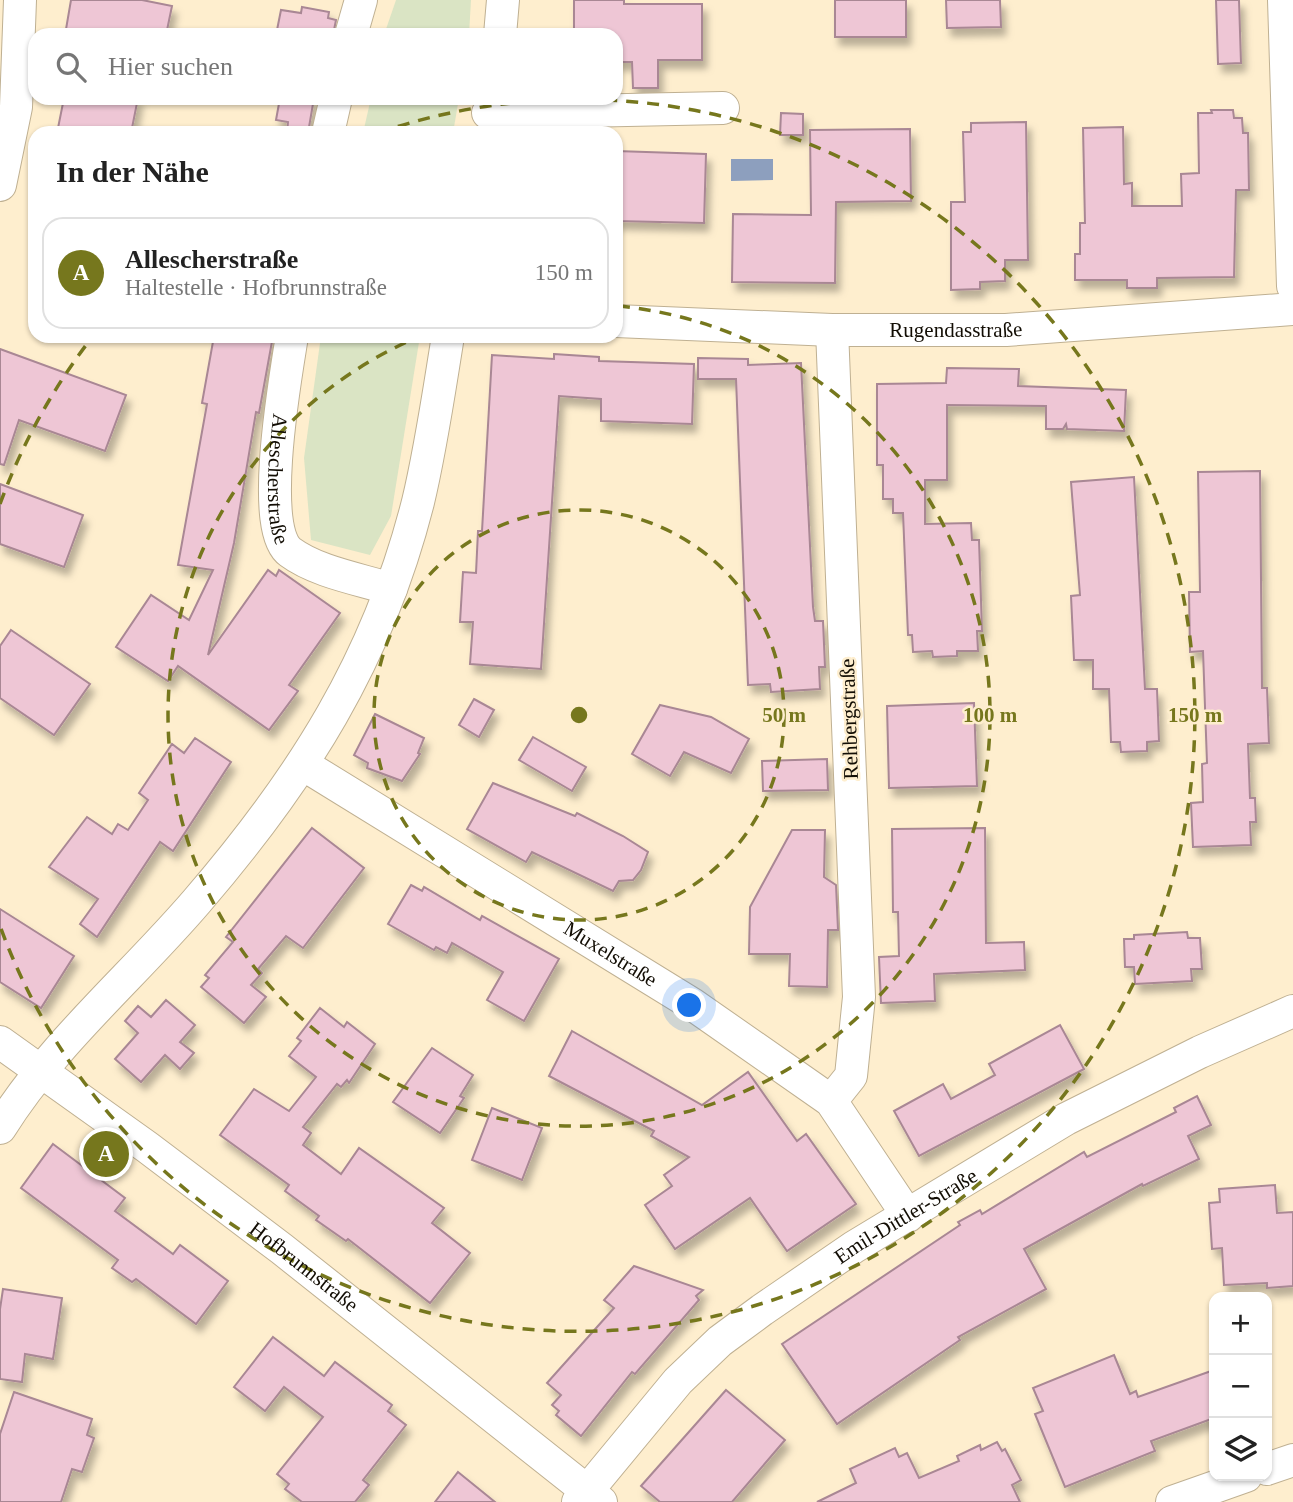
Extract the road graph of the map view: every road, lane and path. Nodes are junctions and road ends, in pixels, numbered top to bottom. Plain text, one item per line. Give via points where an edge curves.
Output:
1 (20, 0) edge
2 (361, 0) edge
3 (503, 0) edge
4 (1284, 0) edge
5 (353, 28) edge
6 (501, 28) edge
7 (334, 105) edge
8 (723, 108) dead end
9 (487, 115) edge
10 (330, 126) edge
11 (0, 185) edge
12 (1293, 286) edge
13 (1293, 309) edge
14 (623, 321) edge
15 (832, 330) junction
16 (291, 343) edge
17 (447, 343) edge
18 (391, 589) junction
19 (304, 765) junction
20 (1293, 1011) edge
21 (0, 1042) edge
22 (41, 1069) junction
23 (831, 1101) junction
24 (0, 1128) edge
25 (908, 1216) junction
26 (1293, 1460) edge
27 (1272, 1467) edge
28 (1232, 1481) edge
29 (589, 1498) edge
30 (1172, 1502) edge

1 - 11 street via 16,107
2 - 5 street
3 - 6 street
4 - 12 street
7 - 10 street
8 - 9 street
13 - 15 street, Rugendasstraße via 1006,330
14 - 15 street, Rugendasstraße
15 - 23 street, Rehbergstraße via 859,997 851,1076
16 - 18 street, Allescherstraße via 278,436 274,508 278,533 288,551 303,559
17 - 18 street via 418,502
18 - 19 street via 349,687
19 - 22 street via 193,906
19 - 23 street, Muxelstraße via 598,944
20 - 25 street, Emil-Dittler-Straße via 1066,1119
21 - 22 street, Hofbrunnstraße
22 - 24 street
22 - 29 street, Hofbrunnstraße via 282,1249
23 - 25 street, Muxelstraße
25 - 29 street, Emil-Dittler-Straße via 855,1247 720,1341 678,1381
26 - 27 street
28 - 30 street

